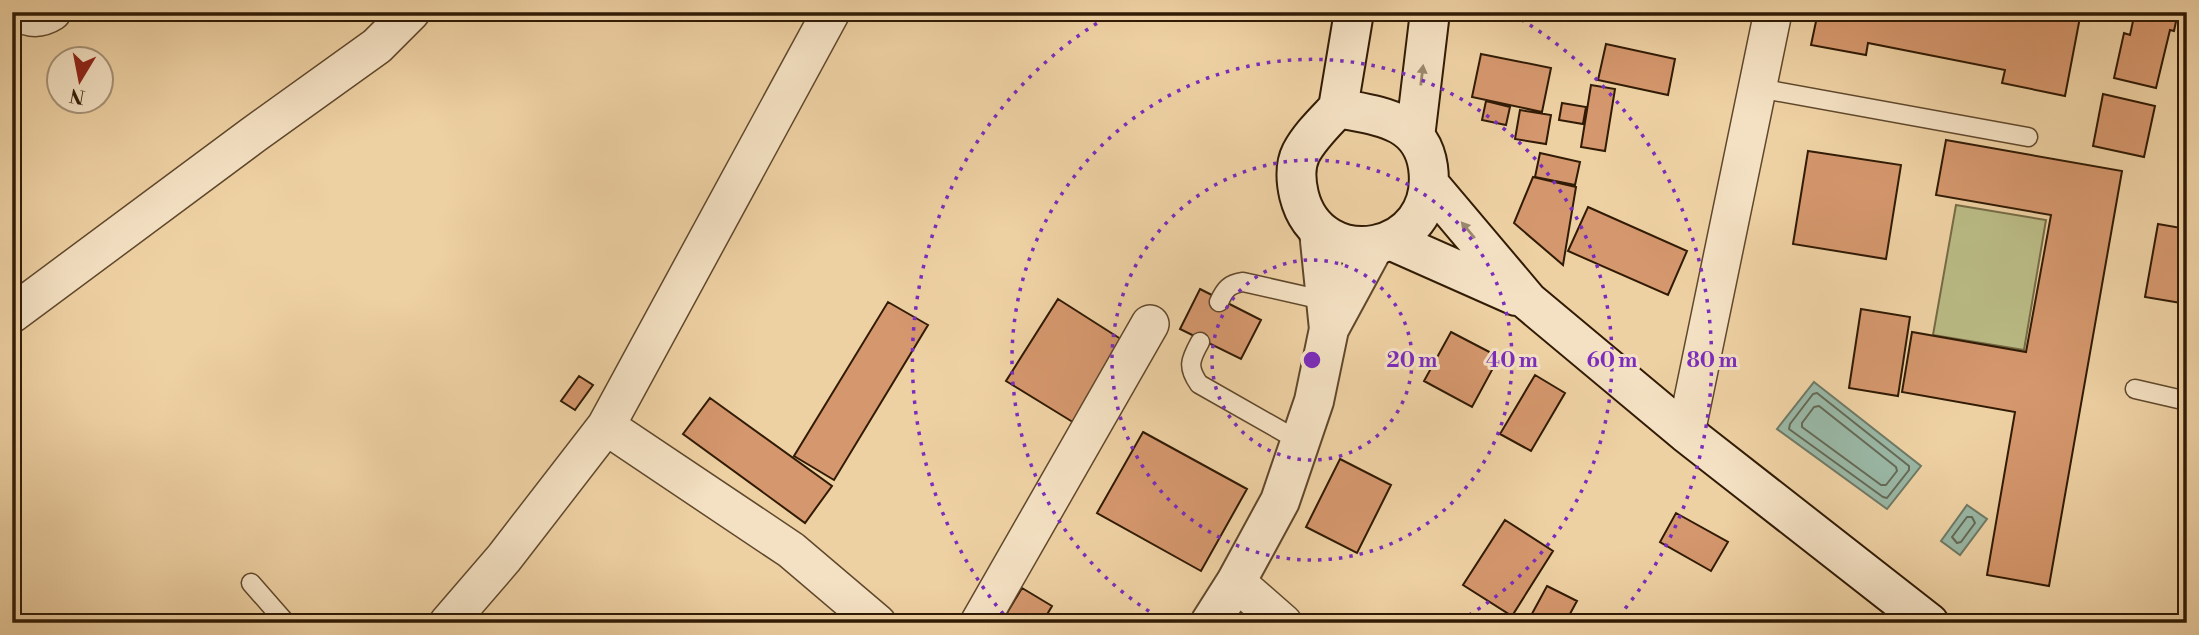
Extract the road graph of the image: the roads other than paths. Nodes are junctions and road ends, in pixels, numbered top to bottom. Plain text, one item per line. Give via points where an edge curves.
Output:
1 (18, 12) edge
2 (52, 12) edge
3 (411, 12) edge
4 (831, 12) edge
5 (1354, 12) edge
6 (1430, 12) edge
7 (1773, 12) edge
8 (1758, 88) junction
9 (1338, 108) junction
10 (1415, 137) junction
11 (2028, 137) dead end
12 (1430, 185) junction
13 (1319, 230) junction
14 (1383, 243) junction
15 (1528, 301) junction
16 (1219, 302) dead end
17 (12, 314) edge
18 (1328, 315) junction
19 (1150, 324) dead end
20 (1200, 342) dead end
21 (2135, 389) dead end
22 (2187, 401) edge
23 (606, 426) junction
24 (1686, 433) junction
25 (1301, 442) junction
26 (1236, 582) junction
27 (251, 583) dead end
28 (286, 623) edge
29 (448, 623) edge
30 (877, 623) edge
31 (979, 623) edge
32 (1210, 623) edge
33 (1283, 623) edge
34 (1929, 623) edge

1 - 2 street via 35,18
3 - 17 street via 377,46
4 - 23 street
5 - 9 main road
10 -> 6 main road
7 - 8 street
8 - 11 lane
8 - 24 street
9 - 10 main road via 1381,115
9 - 13 main road via 1300,155 1296,182 1302,209
10 - 12 main road via 1427,159
12 - 14 main road via 1424,208 1411,227
15 -> 12 main road
13 - 14 main road via 1345,244
13 - 18 main road
14 - 15 main road
14 - 18 main road
15 - 24 main road
16 - 18 lane via 1225,289 1243,282
18 - 25 main road via 1314,401
19 - 31 street
20 - 25 lane via 1192,356 1191,372 1199,384
21 - 22 lane
23 - 29 street
23 - 30 street via 791,550
24 - 34 main road
25 - 26 main road via 1280,501
26 - 32 main road
26 - 33 street
27 - 28 lane

